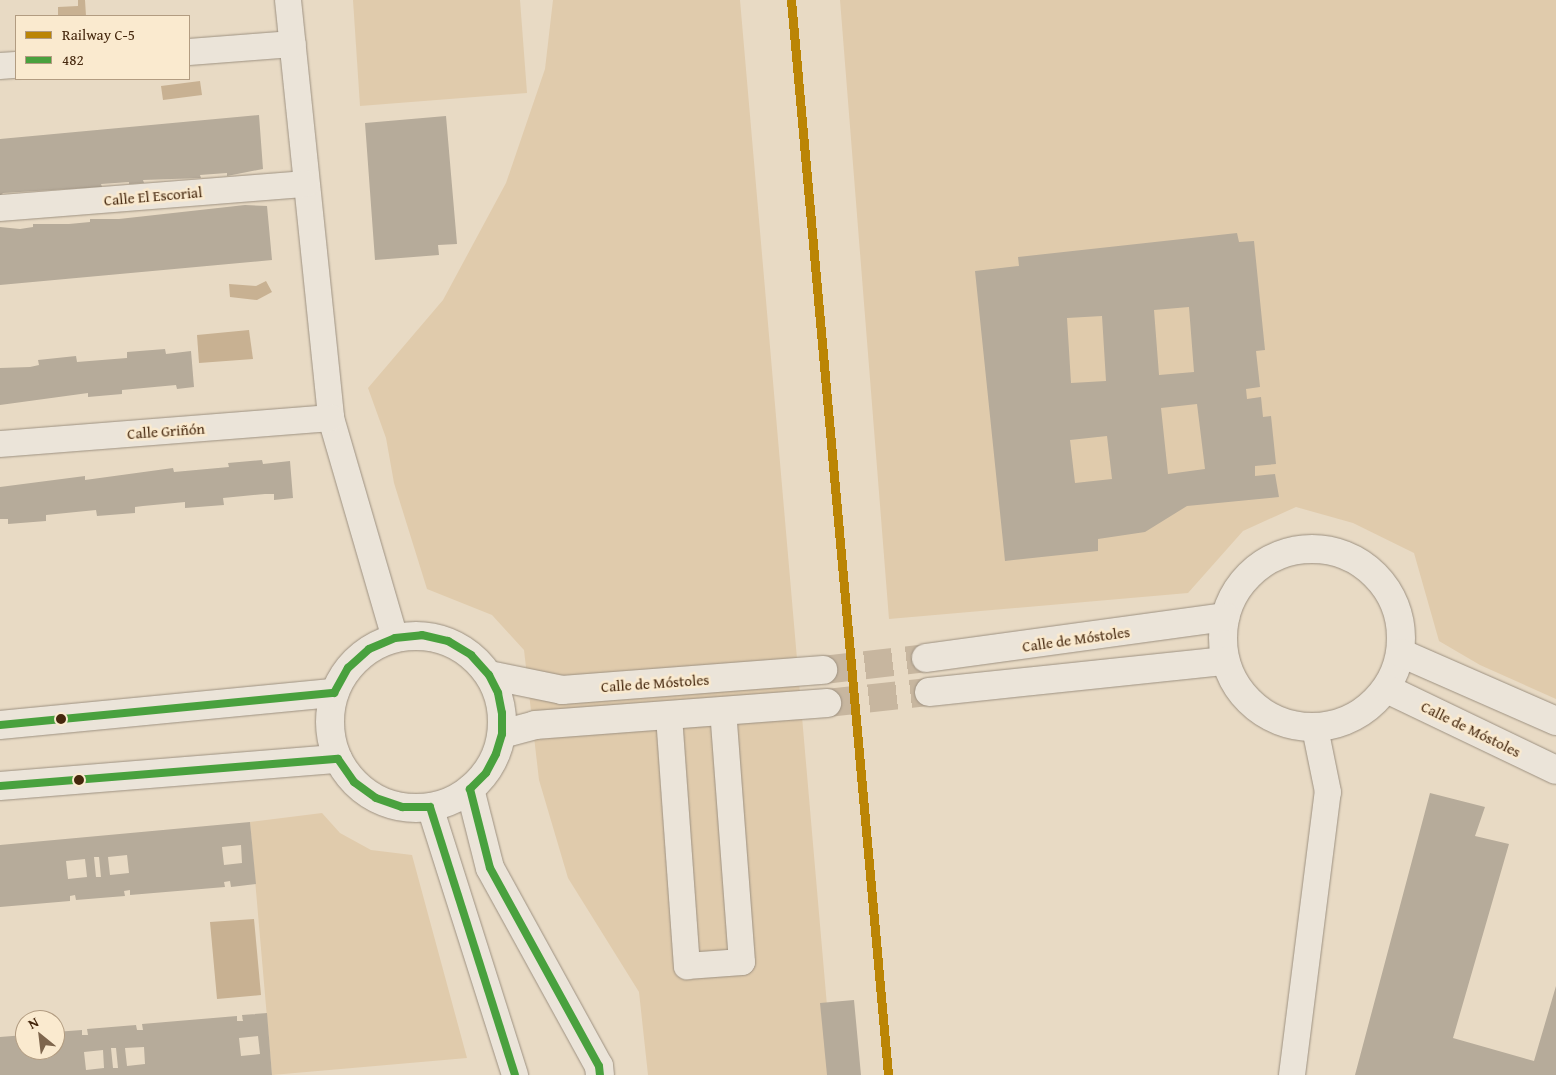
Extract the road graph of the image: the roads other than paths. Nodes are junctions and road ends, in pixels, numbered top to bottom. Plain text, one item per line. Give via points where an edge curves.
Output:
1 (288, 0) edge
2 (293, 44) junction
3 (190, 52) edge
4 (15, 65) edge
5 (0, 66) edge
6 (306, 184) junction
7 (0, 208) edge
8 (332, 418) junction
9 (0, 444) edge
10 (1225, 618) junction
11 (395, 638) junction
12 (1401, 653) junction
13 (926, 658) tunnel mouth
14 (1225, 661) junction
15 (823, 670) tunnel mouth
16 (489, 675) junction
17 (1387, 689) junction
18 (929, 692) tunnel mouth
19 (334, 693) junction
20 (827, 703) tunnel mouth
21 (723, 712) junction
22 (668, 716) junction
23 (1556, 721) edge
24 (0, 725) edge
25 (1315, 728) junction
26 (502, 734) junction
27 (338, 759) junction
28 (1556, 770) edge
29 (0, 786) edge
30 (470, 789) junction
31 (430, 807) junction
32 (515, 1075) edge
33 (600, 1075) edge
34 (1292, 1075) edge

1 - 2 street
2 - 3 street
2 - 6 street
4 - 5 street
6 - 7 street, Calle El Escorial
6 - 8 street
8 - 9 street, Calle Griñón
8 - 11 street
10 - 12 main road via 1237,589 1258,567 1285,552 1315,548 1345,555 1372,570 1391,594 1401,623
10 - 13 main road, Calle de Móstoles
10 - 14 main road via 1222,639
11 - 16 main road via 422,636 448,641 472,655
11 - 19 main road via 369,649 348,668
12 - 17 main road
12 - 23 main road
14 - 18 main road
14 - 25 main road via 1237,688 1258,710 1285,724
15 - 16 main road, Calle de Móstoles via 562,690
16 - 26 main road via 498,693
17 - 25 main road via 1368,710 1342,723
17 - 28 main road, Calle de Móstoles
19 - 24 main road
19 - 27 main road via 331,730
20 - 21 main road
21 - 22 main road
21 - 22 street via 742,962 687,966
22 - 26 main road via 535,725
25 - 34 street via 1328,792
26 - 30 main road via 486,773
27 - 29 main road
27 - 31 main road via 354,782 376,798 402,807
30 - 31 main road
30 - 33 main road via 490,868 599,1066
31 - 32 street

